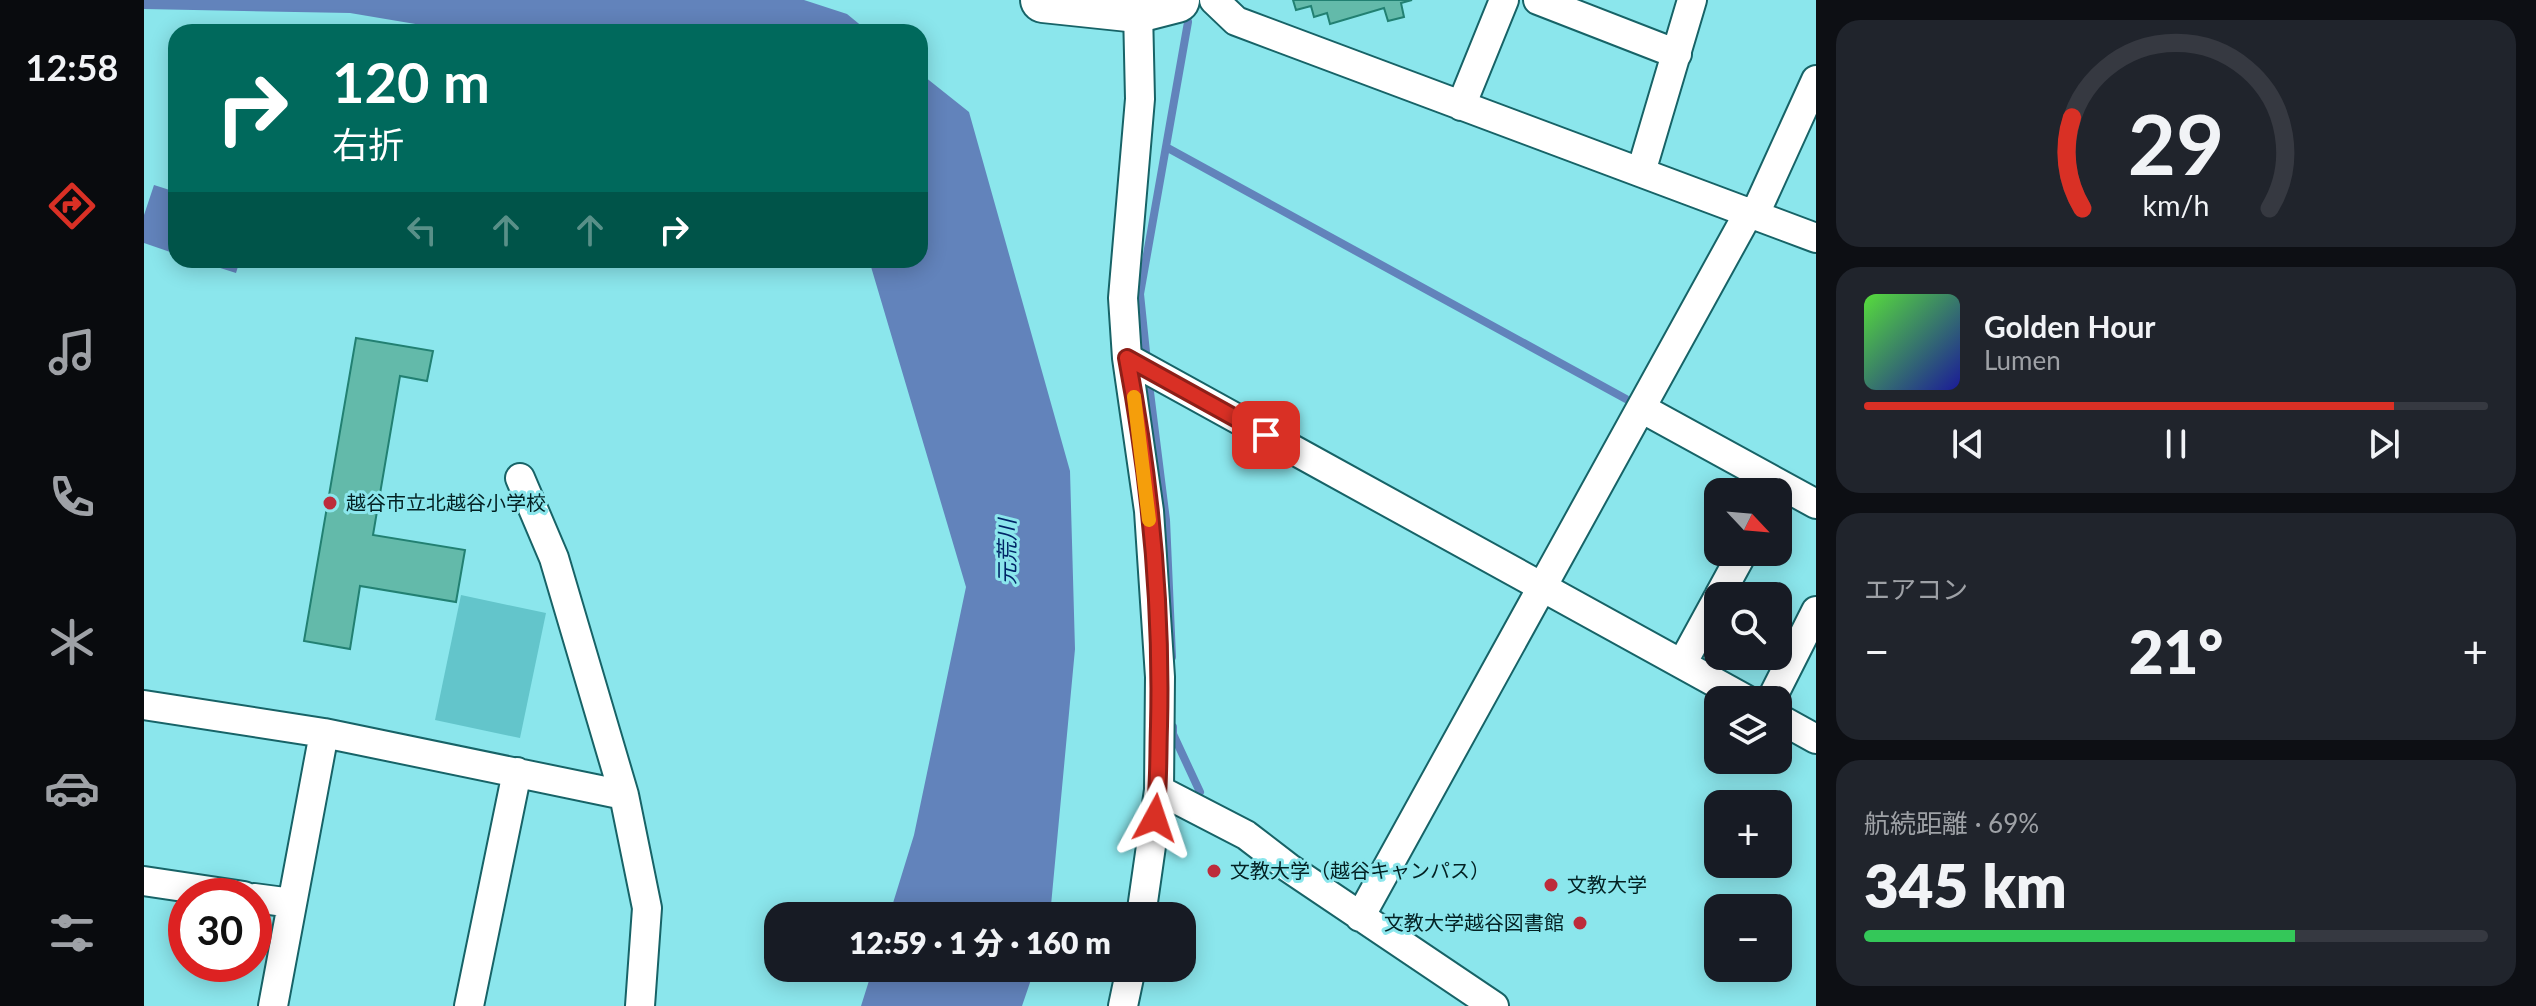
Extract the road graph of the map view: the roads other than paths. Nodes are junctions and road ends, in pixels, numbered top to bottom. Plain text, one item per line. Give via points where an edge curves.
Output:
1 (1214, 0) edge
2 (1504, 0) edge
3 (1538, 0) edge
4 (1692, 0) edge
5 (1065, 1) edge
6 (1158, 5) edge
7 (1677, 54) junction
8 (1816, 80) edge
9 (1461, 106) junction
10 (1641, 172) junction
11 (1752, 213) junction
12 (1816, 238) edge
13 (1127, 358) junction
14 (1641, 408) junction
15 (520, 478) dead end
16 (1761, 478) edge
17 (1792, 494) edge
18 (1816, 504) edge
19 (1544, 587) junction
20 (1816, 611) edge
21 (1704, 624) edge
22 (1683, 662) junction
23 (1723, 686) edge
24 (1778, 686) edge
25 (144, 705) edge
26 (1792, 726) edge
27 (324, 733) junction
28 (1816, 739) edge
29 (517, 772) junction
30 (1159, 790) junction
31 (624, 795) junction
32 (144, 881) edge
33 (168, 885) edge
34 (272, 900) edge
35 (1143, 902) edge
36 (292, 903) junction
37 (1360, 917) junction
38 (1128, 982) edge
39 (273, 1006) edge
40 (469, 1006) edge
41 (640, 1006) edge
42 (1123, 1006) edge
43 (1494, 1006) edge

1 - 9 street via 1236,21
2 - 9 street
3 - 7 street
4 - 7 street
5 - 6 main road
6 - 13 street via 1140,99 1123,298
7 - 10 street
8 - 11 street
9 - 10 street
10 - 11 street
11 - 12 street
11 - 14 street
13 - 19 street
13 - 30 street via 1149,511 1158,628
14 - 16 street
14 - 19 street
15 - 31 street via 554,558
17 - 18 street
19 - 22 street
19 - 37 street
20 - 24 street
21 - 22 street
22 - 23 street
25 - 27 street
26 - 28 street
27 - 29 street
27 - 36 street
29 - 31 street
29 - 40 street
30 - 35 street
30 - 37 street via 1246,835
31 - 41 street via 647,908
32 - 33 street
34 - 36 street
36 - 39 street
37 - 43 street
38 - 42 street

